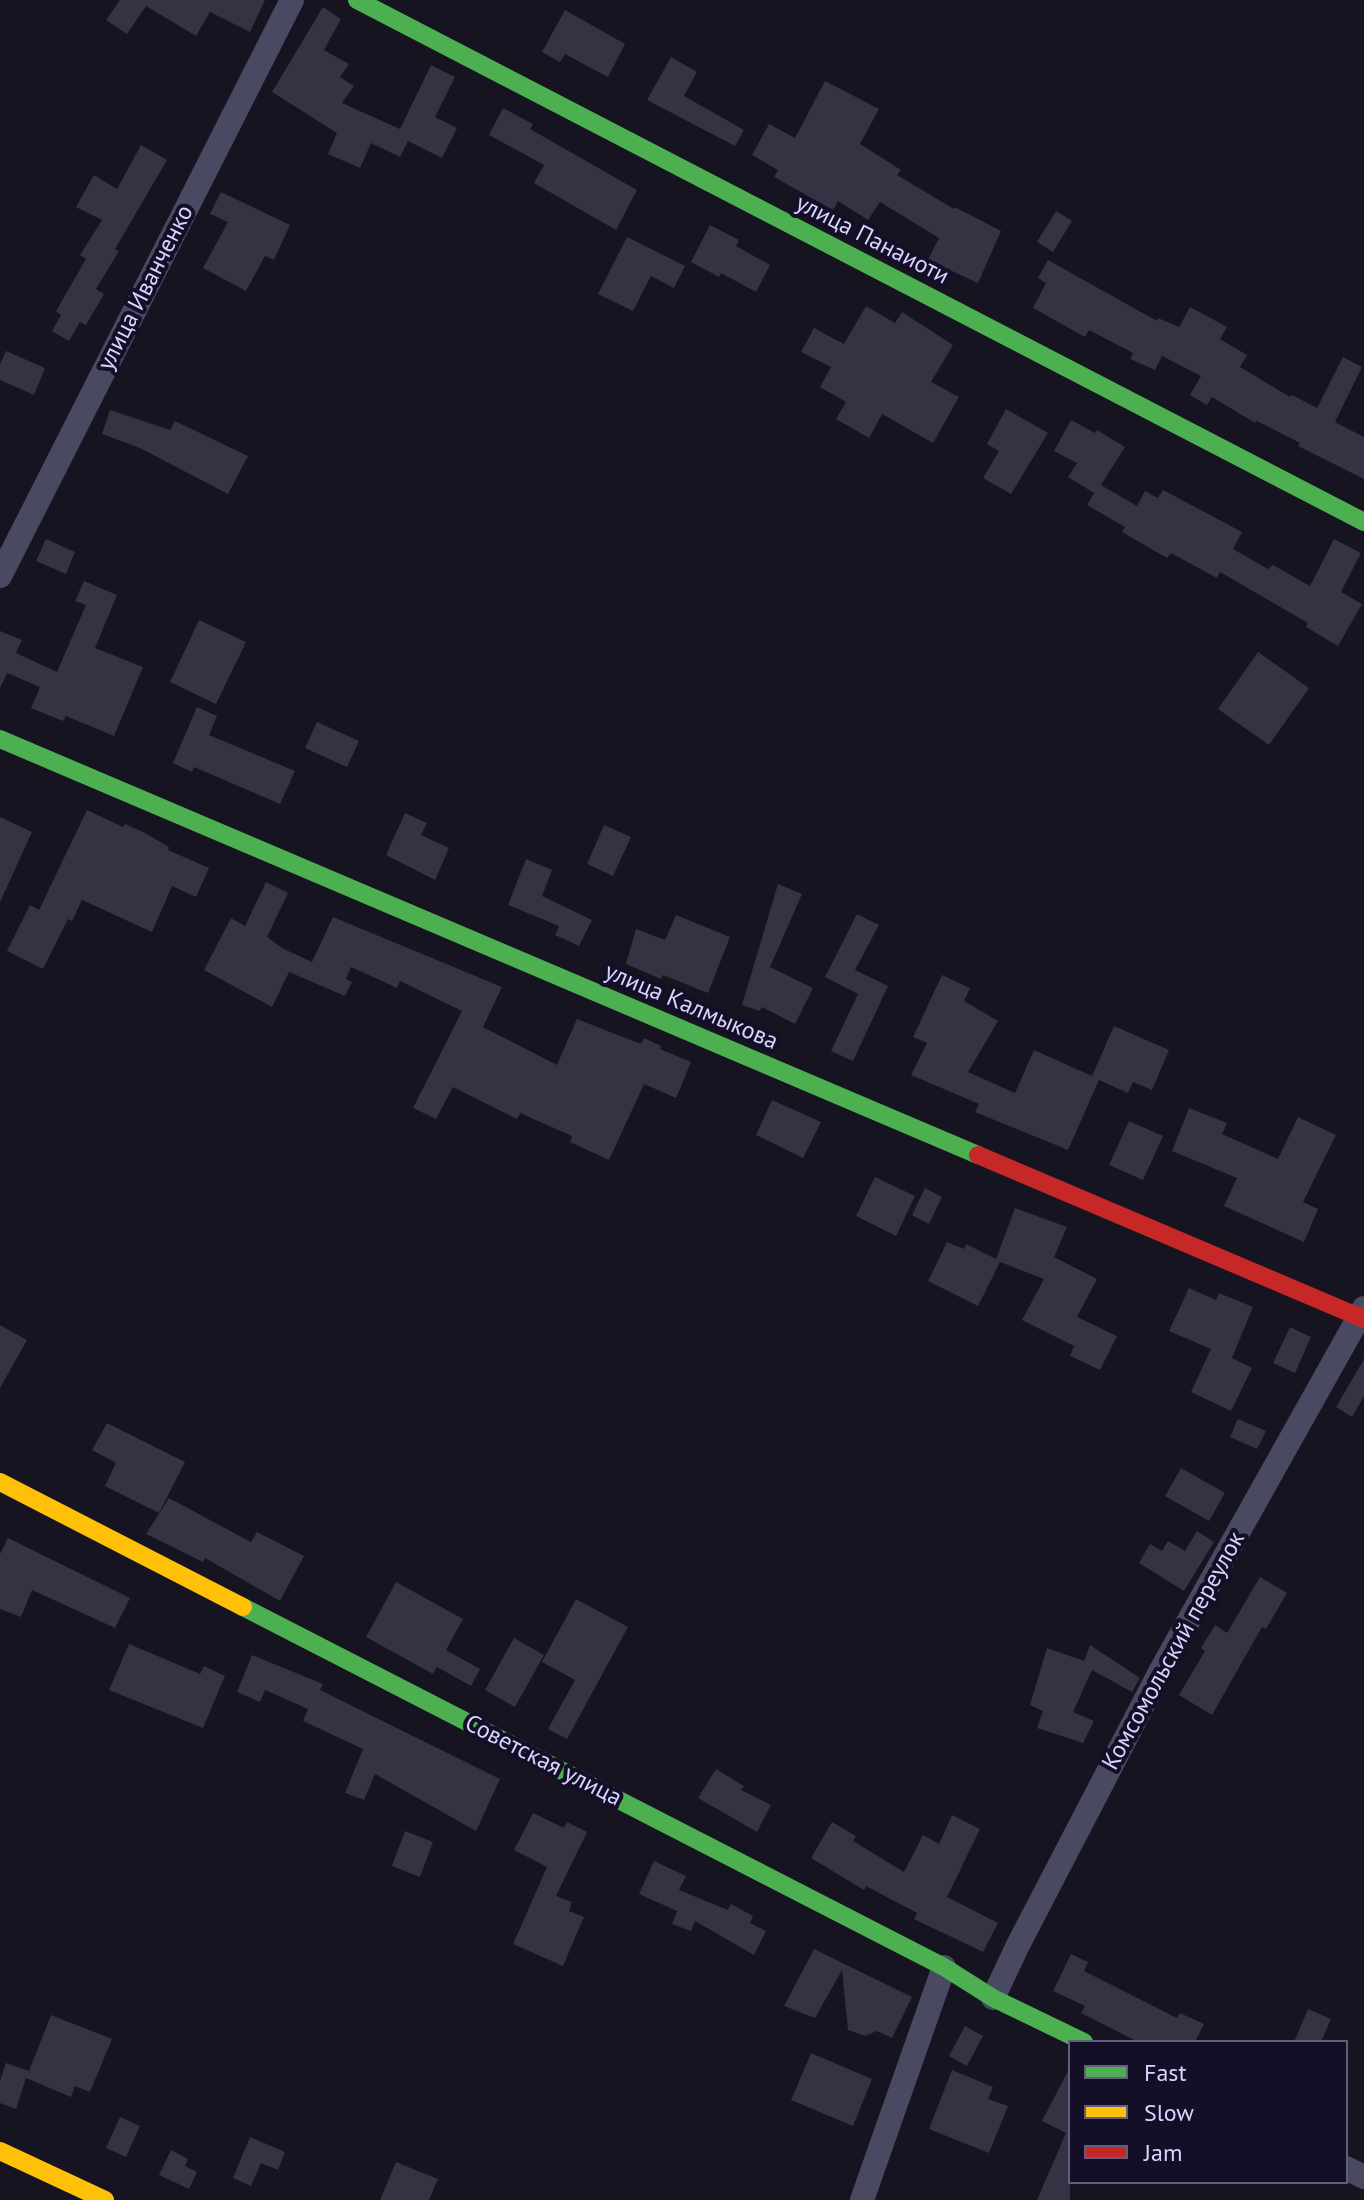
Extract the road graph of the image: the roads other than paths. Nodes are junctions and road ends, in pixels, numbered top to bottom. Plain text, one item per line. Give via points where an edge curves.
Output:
1 (292, 0) edge
2 (357, 0) edge
3 (1364, 522) edge
4 (0, 576) edge
5 (0, 739) edge
6 (1362, 1314) edge
7 (0, 1482) edge
8 (944, 1967) junction
9 (993, 1998) junction
10 (1080, 2040) edge
11 (0, 2151) edge
12 (105, 2200) edge
13 (862, 2200) edge

1 - 4 street, улица Иванченко
2 - 3 street, улица Панаиоти
5 - 6 street, улица Калмыкова
6 - 9 street, Комсомольский переулок via 1161,1670
7 - 8 street, Советская улица
8 - 9 street, Советская улица
8 - 13 street
9 - 10 street, Советская улица
11 - 12 street

